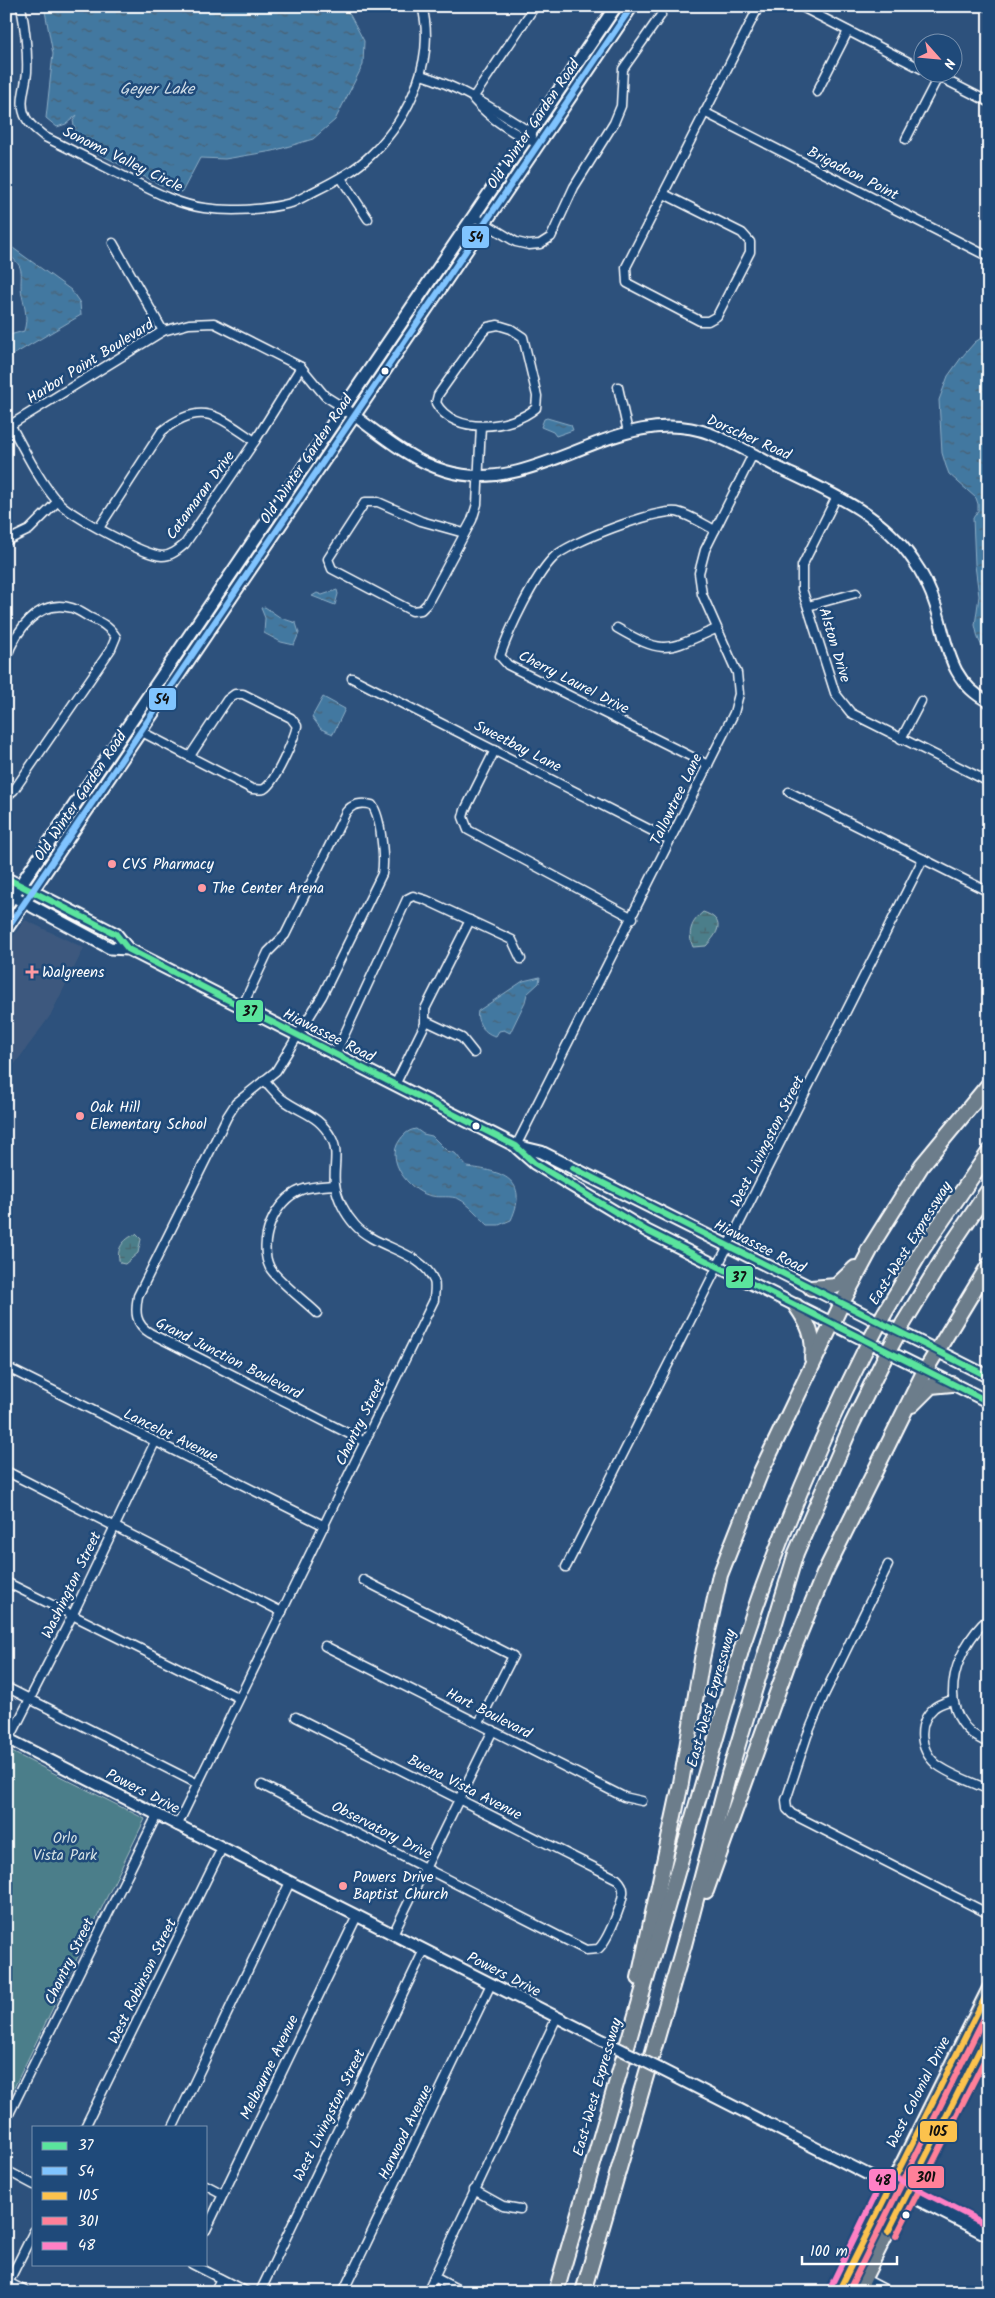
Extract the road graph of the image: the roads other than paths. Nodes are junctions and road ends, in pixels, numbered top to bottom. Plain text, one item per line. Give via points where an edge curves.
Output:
1 (21, 6) edge
2 (422, 6) edge
3 (535, 6) edge
4 (616, 6) edge
5 (632, 6) edge
6 (759, 6) edge
7 (800, 6) edge
8 (985, 6) edge
9 (989, 8) edge
10 (661, 15) dead end
11 (848, 31) junction
12 (912, 64) edge
13 (421, 75) junction
14 (935, 82) edge
15 (948, 82) edge
16 (817, 92) dead end
17 (473, 98) junction
18 (989, 102) edge
19 (704, 112) junction
20 (531, 138) junction
21 (906, 139) dead end
22 (341, 178) junction
23 (664, 194) junction
24 (473, 216) junction
25 (368, 219) dead end
26 (484, 223) junction
27 (113, 243) dead end
28 (989, 257) edge
29 (163, 331) junction
30 (301, 367) junction
31 (618, 387) dead end
32 (348, 411) junction
33 (9, 426) edge
34 (481, 426) junction
35 (628, 432) junction
36 (255, 442) junction
37 (753, 454) junction
38 (478, 477) junction
39 (837, 496) junction
40 (58, 501) junction
41 (99, 528) junction
42 (715, 530) junction
43 (464, 533) junction
44 (6, 541) edge
45 (856, 593) dead end
46 (808, 606) junction
47 (617, 628) dead end
48 (716, 629) junction
49 (8, 645) edge
50 (6, 658) edge
51 (352, 678) dead end
52 (921, 701) dead end
53 (989, 702) edge
54 (129, 725) junction
55 (142, 732) junction
56 (901, 739) junction
57 (495, 750) junction
58 (190, 756) junction
59 (708, 764) junction
60 (989, 782) edge
61 (789, 792) dead end
62 (6, 796) edge
63 (670, 840) junction
64 (923, 859) junction
65 (6, 878) edge
66 (20, 885) junction
67 (32, 892) junction
68 (989, 892) edge
69 (8, 898) edge
70 (25, 904) junction
71 (633, 918) junction
72 (470, 920) junction
73 (6, 930) edge
74 (128, 950) junction
75 (521, 959) dead end
76 (242, 1007) junction
77 (426, 1020) junction
78 (297, 1036) junction
79 (335, 1054) junction
80 (474, 1054) dead end
81 (264, 1080) junction
82 (989, 1084) edge
83 (395, 1085) junction
84 (516, 1146) junction
85 (989, 1152) edge
86 (335, 1184) junction
87 (989, 1189) edge
88 (873, 1245) junction
89 (729, 1247) junction
90 (989, 1265) edge
91 (718, 1267) junction
92 (811, 1288) junction
93 (842, 1304) junction
94 (796, 1306) junction
95 (318, 1313) dead end
96 (832, 1324) junction
97 (937, 1352) junction
98 (811, 1366) junction
99 (6, 1367) edge
100 (925, 1371) junction
101 (989, 1378) edge
102 (952, 1384) junction
103 (989, 1402) edge
104 (903, 1414) junction
105 (155, 1442) junction
106 (365, 1442) junction
107 (6, 1471) edge
108 (116, 1526) junction
109 (325, 1526) junction
110 (888, 1565) dead end
111 (566, 1568) dead end
112 (363, 1580) dead end
113 (6, 1582) edge
114 (282, 1612) junction
115 (72, 1616) junction
116 (989, 1618) edge
117 (325, 1646) dead end
118 (6, 1687) edge
119 (239, 1698) junction
120 (29, 1699) junction
121 (952, 1700) junction
122 (296, 1717) dead end
123 (479, 1723) junction
124 (493, 1730) junction
125 (8, 1739) edge
126 (989, 1743) edge
127 (198, 1784) junction
128 (262, 1785) dead end
129 (989, 1790) edge
130 (459, 1798) junction
131 (642, 1801) dead end
132 (156, 1815) junction
133 (177, 1826) junction
134 (222, 1848) junction
135 (425, 1867) junction
136 (290, 1882) junction
137 (989, 1914) edge
138 (357, 1916) junction
139 (393, 1934) junction
140 (684, 1945) junction
141 (598, 1949) joint
142 (424, 1950) junction
143 (491, 1984) junction
144 (989, 1988) edge
145 (638, 2004) junction
146 (557, 2017) junction
147 (989, 2031) edge
148 (6, 2120) edge
149 (87, 2126) edge
150 (173, 2126) edge
151 (6, 2170) edge
152 (32, 2184) edge
153 (890, 2185) junction
154 (208, 2186) edge
155 (474, 2190) junction
156 (223, 2194) junction
157 (907, 2194) junction
158 (520, 2209) dead end
159 (208, 2226) edge
160 (32, 2236) edge
161 (989, 2236) edge
162 (196, 2266) edge
163 (434, 2277) junction
164 (221, 2279) junction
165 (865, 2279) junction
166 (7, 2283) edge
167 (27, 2292) edge
168 (214, 2292) edge
169 (248, 2292) edge
170 (260, 2292) edge
171 (343, 2292) edge
172 (427, 2292) edge
173 (463, 2292) edge
174 (556, 2292) edge
175 (583, 2292) edge
176 (838, 2292) edge
177 (858, 2292) edge
178 (890, 2292) edge

1 - 22 street, Sonoma Valley Circle via 26,31 27,73 22,102 25,117 45,137 169,199 203,208 258,208 292,202
2 - 13 street, Sonoma Valley Circle via 427,43
3 - 17 street
4 - 20 main road, Old Winter Garden Road
5 - 20 main road, Old Winter Garden Road
6 - 19 street
7 - 11 street
8 - 9 street
10 - 26 street via 622,69 621,106 614,123 574,187 551,237 540,244 529,245 516,242
11 - 12 street
11 - 16 street
13 - 17 street via 447,83
13 - 22 street, Sonoma Valley Circle via 407,106 372,154
14 - 21 street
15 - 18 street
17 - 20 street via 485,112
19 - 23 street
19 - 28 street, Brigadoon Point
20 - 24 main road, Old Winter Garden Road
20 - 26 main road, Old Winter Garden Road
22 - 25 street
23 - 23 street via 626,267 627,283 700,321 708,321 717,316 750,252 750,242 742,233
24 - 26 street
24 - 32 main road, Old Winter Garden Road
26 - 32 main road, Old Winter Garden Road
27 - 29 street
29 - 30 street, Harbor Point Boulevard via 189,324 214,323
29 - 33 street, Harbor Point Boulevard
30 - 32 street, Harbor Point Boulevard via 325,396
30 - 36 street, Catamaran Drive
31 - 35 street
32 - 38 street, Dorscher Road via 424,462 447,472
32 - 54 main road, Old Winter Garden Road
32 - 55 main road, Old Winter Garden Road
33 - 40 street, Catamaran Drive
34 - 34 street via 510,421 536,408 537,396 523,337 498,325 488,327 482,333 438,395 436,403 442,414 451,419
34 - 38 street
35 - 37 street, Dorscher Road via 655,426 686,428 712,434
35 - 38 street, Dorscher Road via 517,472
36 - 41 street, Catamaran Drive via 185,544 176,552 164,556 146,552
36 - 41 street via 205,412 174,421 162,430
37 - 39 street, Dorscher Road
37 - 42 street, Tallowtree Lane
38 - 43 street via 476,504
39 - 46 street, Alston Drive via 802,566 802,588
39 - 53 street, Dorscher Road via 874,518 906,550 931,594 952,667 968,688
40 - 41 street, Catamaran Drive
40 - 44 street via 29,530
42 - 48 street, Tallowtree Lane via 699,573 702,594
42 - 59 street, Cherry Laurel Drive via 677,512 659,512 577,543 554,556 541,572 500,656 508,665
43 - 43 street via 421,610 412,611 332,569 328,560 365,502 378,502 420,521
45 - 46 street
46 - 56 street, Alston Drive via 835,693 842,704 851,713
47 - 48 street via 646,645 663,648 676,647
48 - 59 street, Tallowtree Lane via 737,673 739,694 734,713
49 - 50 street
49 - 62 street via 32,614 54,606 72,608 110,627 116,637 14,790
51 - 57 street, Sweetbay Lane
52 - 56 street
54 - 55 street
54 - 66 main road, Old Winter Garden Road
55 - 58 street
55 - 67 main road, Old Winter Garden Road
56 - 60 street, Alston Drive
57 - 63 street, Sweetbay Lane
57 - 71 street via 465,810 463,817 468,830
58 - 58 street via 252,789 263,789 271,783 297,726 291,718 243,694 235,694 227,700
59 - 63 street, Tallowtree Lane
61 - 64 street
63 - 71 street, Tallowtree Lane
64 - 68 street
64 - 89 street, West Livingston Street
65 - 66 street
66 - 67 main road, Hiawassee Road
66 - 69 main road, Old Winter Garden Road
67 - 70 main road, Old Winter Garden Road
67 - 74 main road, Hiawassee Road via 116,934
69 - 70 main road, Hiawassee Road
70 - 73 main road, Old Winter Garden Road
70 - 74 main road, Hiawassee Road via 110,948
71 - 84 street, Tallowtree Lane
72 - 75 street via 512,940
72 - 77 street via 425,1009
72 - 79 street via 414,896 407,899
74 - 76 main road, Hiawassee Road
76 - 78 main road, Hiawassee Road
76 - 78 street, Grand Junction Boulevard via 268,952 285,935 346,812 360,804 372,805 377,815 384,864 382,874 322,996
77 - 80 street via 462,1038
77 - 83 street
78 - 79 main road, Hiawassee Road
78 - 81 street, Grand Junction Boulevard via 276,1072
79 - 83 main road, Hiawassee Road
81 - 86 street, Chantry Street via 282,1099 313,1115 333,1140
81 - 106 street, Grand Junction Boulevard via 236,1103 227,1117 138,1296 137,1320 150,1333
82 - 88 highway via 922,1165
83 - 84 main road, Hiawassee Road
84 - 89 main road, Hiawassee Road via 541,1152
84 - 91 main road, Hiawassee Road via 534,1163 589,1197
85 - 145 highway, East-West Expressway, bridge via 922,1250 884,1314 830,1419 772,1556 743,1644
86 - 95 street via 302,1190 290,1196 280,1207 265,1239 271,1270
86 - 106 street, Chantry Street via 344,1210 355,1226 367,1236 421,1264 434,1282 434,1300
87 - 140 highway, bridge via 903,1324 852,1424 796,1554 729,1774
88 - 92 highway via 836,1286
88 - 93 highway
89 - 91 street, West Livingston Street
89 - 92 main road, Hiawassee Road
90 - 97 highway
91 - 94 main road, Hiawassee Road
91 - 111 street, West Livingston Street
92 - 93 main road, Hiawassee Road
93 - 96 highway
93 - 97 main road, Hiawassee Road
94 - 96 main road, Hiawassee Road
94 - 98 highway via 811,1331
96 - 98 highway
96 - 100 main road, Hiawassee Road
97 - 100 highway
97 - 101 main road, Hiawassee Road
98 - 145 highway via 760,1474 720,1575 681,1782 638,1981
99 - 105 street, Lancelot Avenue
100 - 102 main road, Hiawassee Road
100 - 104 highway
102 - 103 main road, Hiawassee Road
102 - 104 highway via 931,1386
104 - 140 highway via 824,1574 790,1657
105 - 108 street, Washington Street
105 - 109 street, Lancelot Avenue
106 - 109 street, Chantry Street
107 - 108 street
108 - 114 street
108 - 115 street, Washington Street
109 - 114 street, Chantry Street
110 - 137 street via 807,1736 786,1800 787,1809
112 - 123 street via 513,1656
113 - 115 street
114 - 119 street, Chantry Street
115 - 119 street
115 - 120 street, Washington Street
116 - 121 street via 976,1629 963,1649 955,1672
117 - 123 street, Hart Boulevard
118 - 120 street
119 - 127 street, Chantry Street
120 - 125 street, Washington Street
120 - 127 street
121 - 126 street via 971,1733
121 - 129 street via 935,1707 928,1715 922,1728 922,1741 937,1765
122 - 130 street, Buena Vista Avenue
123 - 124 street, Hart Boulevard
124 - 130 street
124 - 131 street, Hart Boulevard via 624,1797
125 - 132 street, Powers Drive
127 - 133 street, Chantry Street
128 - 135 street, Observatory Drive
130 - 135 street
130 - 141 street, Buena Vista Avenue via 621,1883 622,1897 606,1941
132 - 133 street, Powers Drive
132 - 148 street, Chantry Street
133 - 134 street, Powers Drive
134 - 136 street, Powers Drive
134 - 149 street, West Robinson Street
135 - 139 street
135 - 141 street, Observatory Drive via 586,1950
136 - 138 street, Powers Drive
136 - 150 street
138 - 139 street, Powers Drive
138 - 156 street, Melbourne Avenue
139 - 142 street, Powers Drive
140 - 175 highway
142 - 143 street, Powers Drive
142 - 170 street, West Livingston Street
143 - 146 street, Powers Drive
143 - 171 street, Harwood Avenue
144 - 153 highway, West Colonial Drive
145 - 174 highway, East-West Expressway
146 - 153 street, Powers Drive, bridge
146 - 155 street
147 - 157 highway
151 - 152 street
153 - 157 street, Powers Drive
153 - 176 highway, West Colonial Drive
154 - 156 street
155 - 158 street via 503,2206
155 - 163 street
156 - 159 street, Melbourne Avenue
157 - 161 street, Powers Drive
157 - 165 highway
160 - 166 street
162 - 164 street
163 - 172 street
163 - 173 street
164 - 168 street
164 - 169 street
165 - 177 highway
165 - 178 street
166 - 167 street

